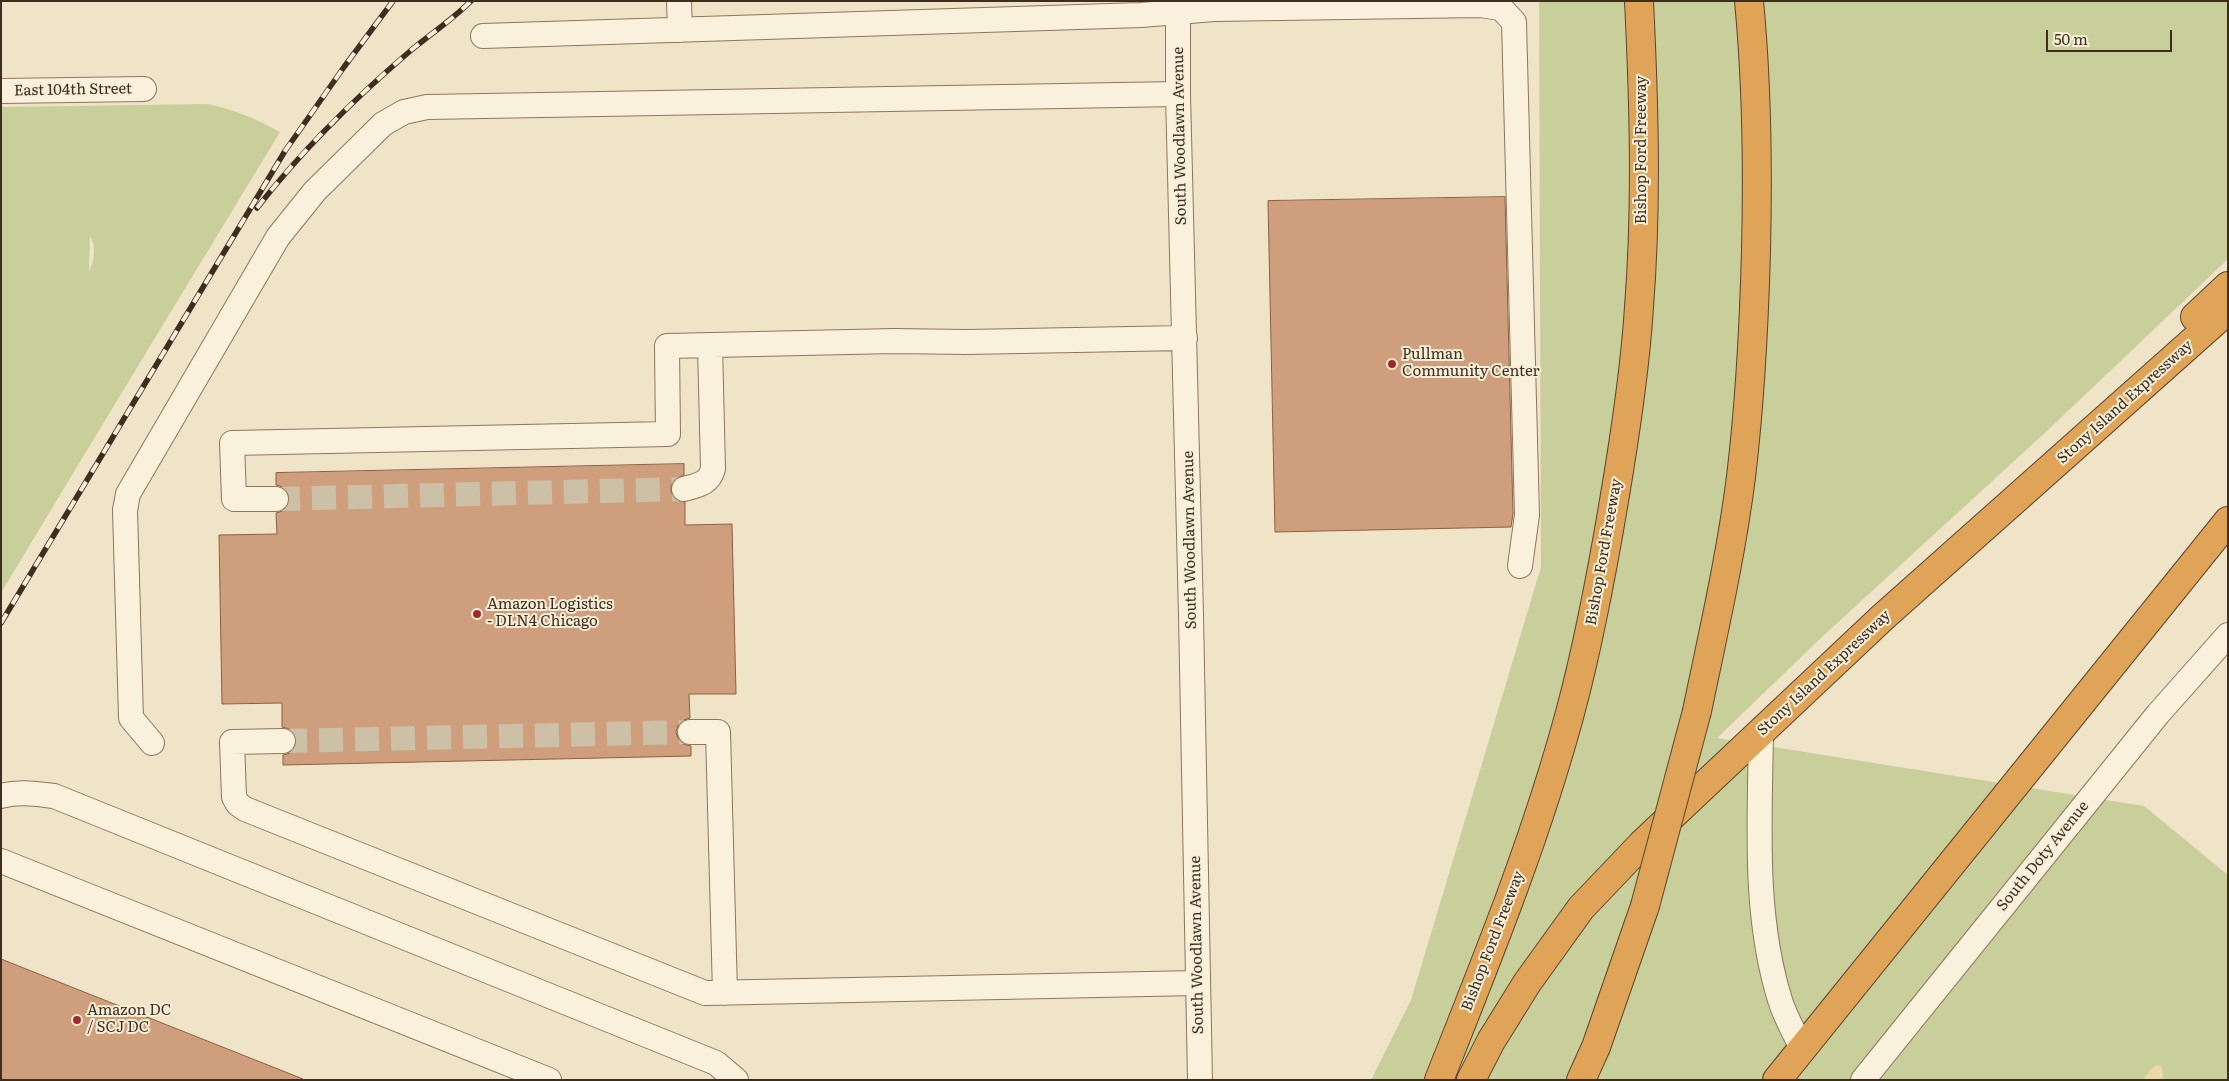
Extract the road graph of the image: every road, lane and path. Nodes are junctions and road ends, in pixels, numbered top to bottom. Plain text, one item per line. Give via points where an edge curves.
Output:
1 (679, 1) edge
2 (1639, 1) edge
3 (1749, 1) edge
4 (1178, 7) edge
5 (680, 30) junction
6 (483, 36) dead end
7 (144, 89) dead end
8 (1, 92) edge
9 (1178, 94) junction
10 (2228, 286) edge
11 (2228, 310) edge
12 (1185, 338) junction
13 (710, 345) junction
14 (2132, 395) junction
15 (684, 490) tunnel mouth
16 (276, 499) tunnel mouth
17 (2228, 521) edge
18 (1520, 566) dead end
19 (2228, 635) edge
20 (1761, 731) junction
21 (690, 732) tunnel mouth
22 (283, 741) tunnel mouth
23 (152, 743) dead end
24 (1, 796) edge
25 (1, 861) edge
26 (1197, 983) junction
27 (725, 994) junction
28 (1802, 1049) junction
29 (550, 1080) edge
30 (736, 1080) edge
31 (1200, 1080) edge
32 (1439, 1080) edge
33 (1471, 1080) edge
34 (1581, 1080) edge
35 (1777, 1080) edge
36 (1863, 1080) edge

1 - 5 street
2 - 32 highway, Bishop Ford Freeway via 1644,94 1639,308 1628,419 1597,602 1570,713 1529,850
3 - 34 highway, bridge via 1754,44 1758,163 1754,336 1741,478 1697,711 1645,906 1596,1047
4 - 5 street
4 - 9 street, South Woodlawn Avenue
4 - 18 street via 1480,5 1501,8 1514,22 1527,515
5 - 6 street
7 - 8 street, East 104th Street
9 - 12 street, South Woodlawn Avenue
9 - 23 street via 427,107 404,112 383,124 315,191 278,236 128,494 125,510 131,718
10 - 14 highway via 2177,333
11 - 14 highway, Stony Island Expressway
12 - 13 street
12 - 26 street, South Woodlawn Avenue
13 - 15 street via 713,469 711,477 703,484
13 - 16 street via 667,346 668,434 232,444 234,499
14 - 20 highway, Stony Island Expressway via 1883,617
17 - 28 highway
19 - 36 street, South Doty Avenue via 2158,714
20 - 28 street via 1759,861 1767,945 1780,1002
20 - 33 highway, Stony Island Expressway via 1642,844 1581,908 1527,983
21 - 27 street via 718,732
22 - 27 street via 232,742 234,797 245,809 691,990
24 - 30 street via 54,796 716,1063
25 - 29 street
26 - 27 street
26 - 31 street, South Woodlawn Avenue
28 - 35 highway

